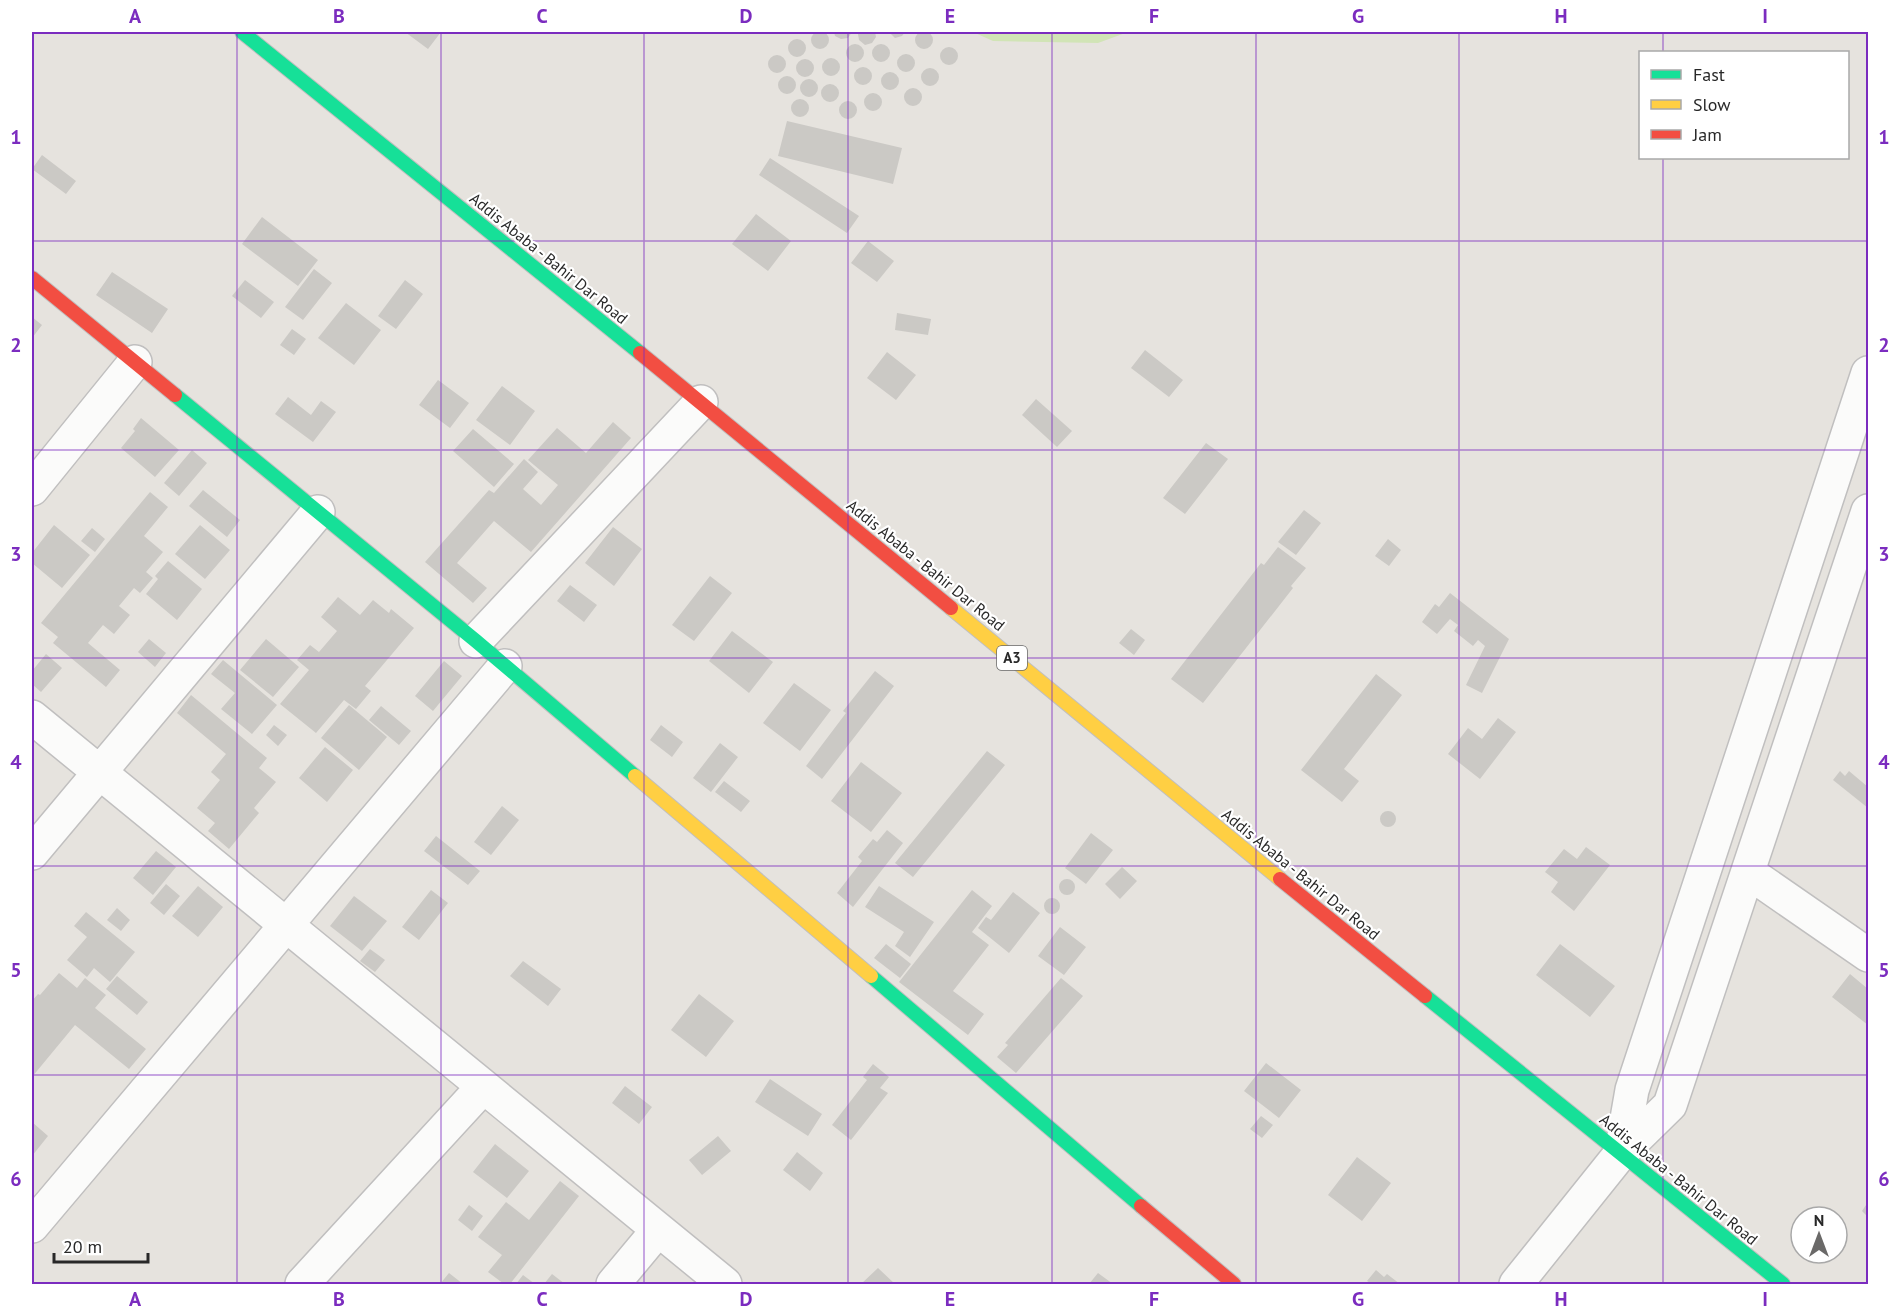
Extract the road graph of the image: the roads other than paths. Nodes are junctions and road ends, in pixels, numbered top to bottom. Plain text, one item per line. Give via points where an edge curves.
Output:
1 (242, 32) edge
2 (32, 278) edge
3 (135, 362) junction
4 (1869, 373) edge
5 (701, 402) junction
6 (32, 489) edge
7 (1869, 511) edge
8 (318, 512) junction
9 (476, 641) junction
10 (505, 666) junction
11 (32, 717) edge
12 (99, 772) junction
13 (32, 853) edge
14 (1748, 872) junction
15 (286, 925) junction
16 (1869, 955) edge
17 (483, 1086) junction
18 (1621, 1153) junction
19 (32, 1226) edge
20 (658, 1230) junction
21 (302, 1284) edge
22 (613, 1284) edge
23 (725, 1284) edge
24 (1234, 1284) edge
25 (1516, 1284) edge
26 (1784, 1284) edge

1 - 5 main road, Addis Ababa - Bahir Dar Road / A3
2 - 3 main road
3 - 6 street
3 - 8 main road
4 - 18 street via 1632,1090
5 - 9 street
5 - 18 main road, Addis Ababa - Bahir Dar Road / A3 via 1241,847
7 - 14 street
8 - 9 main road
8 - 12 street
9 - 10 main road
10 - 15 street
10 - 24 main road
11 - 12 street
12 - 13 street
12 - 15 street
14 - 16 street
14 - 18 street via 1670,1105
15 - 17 street
15 - 19 street
17 - 20 street
17 - 21 street
18 - 25 street
18 - 26 main road, Addis Ababa - Bahir Dar Road / A3
20 - 22 street
20 - 23 street

